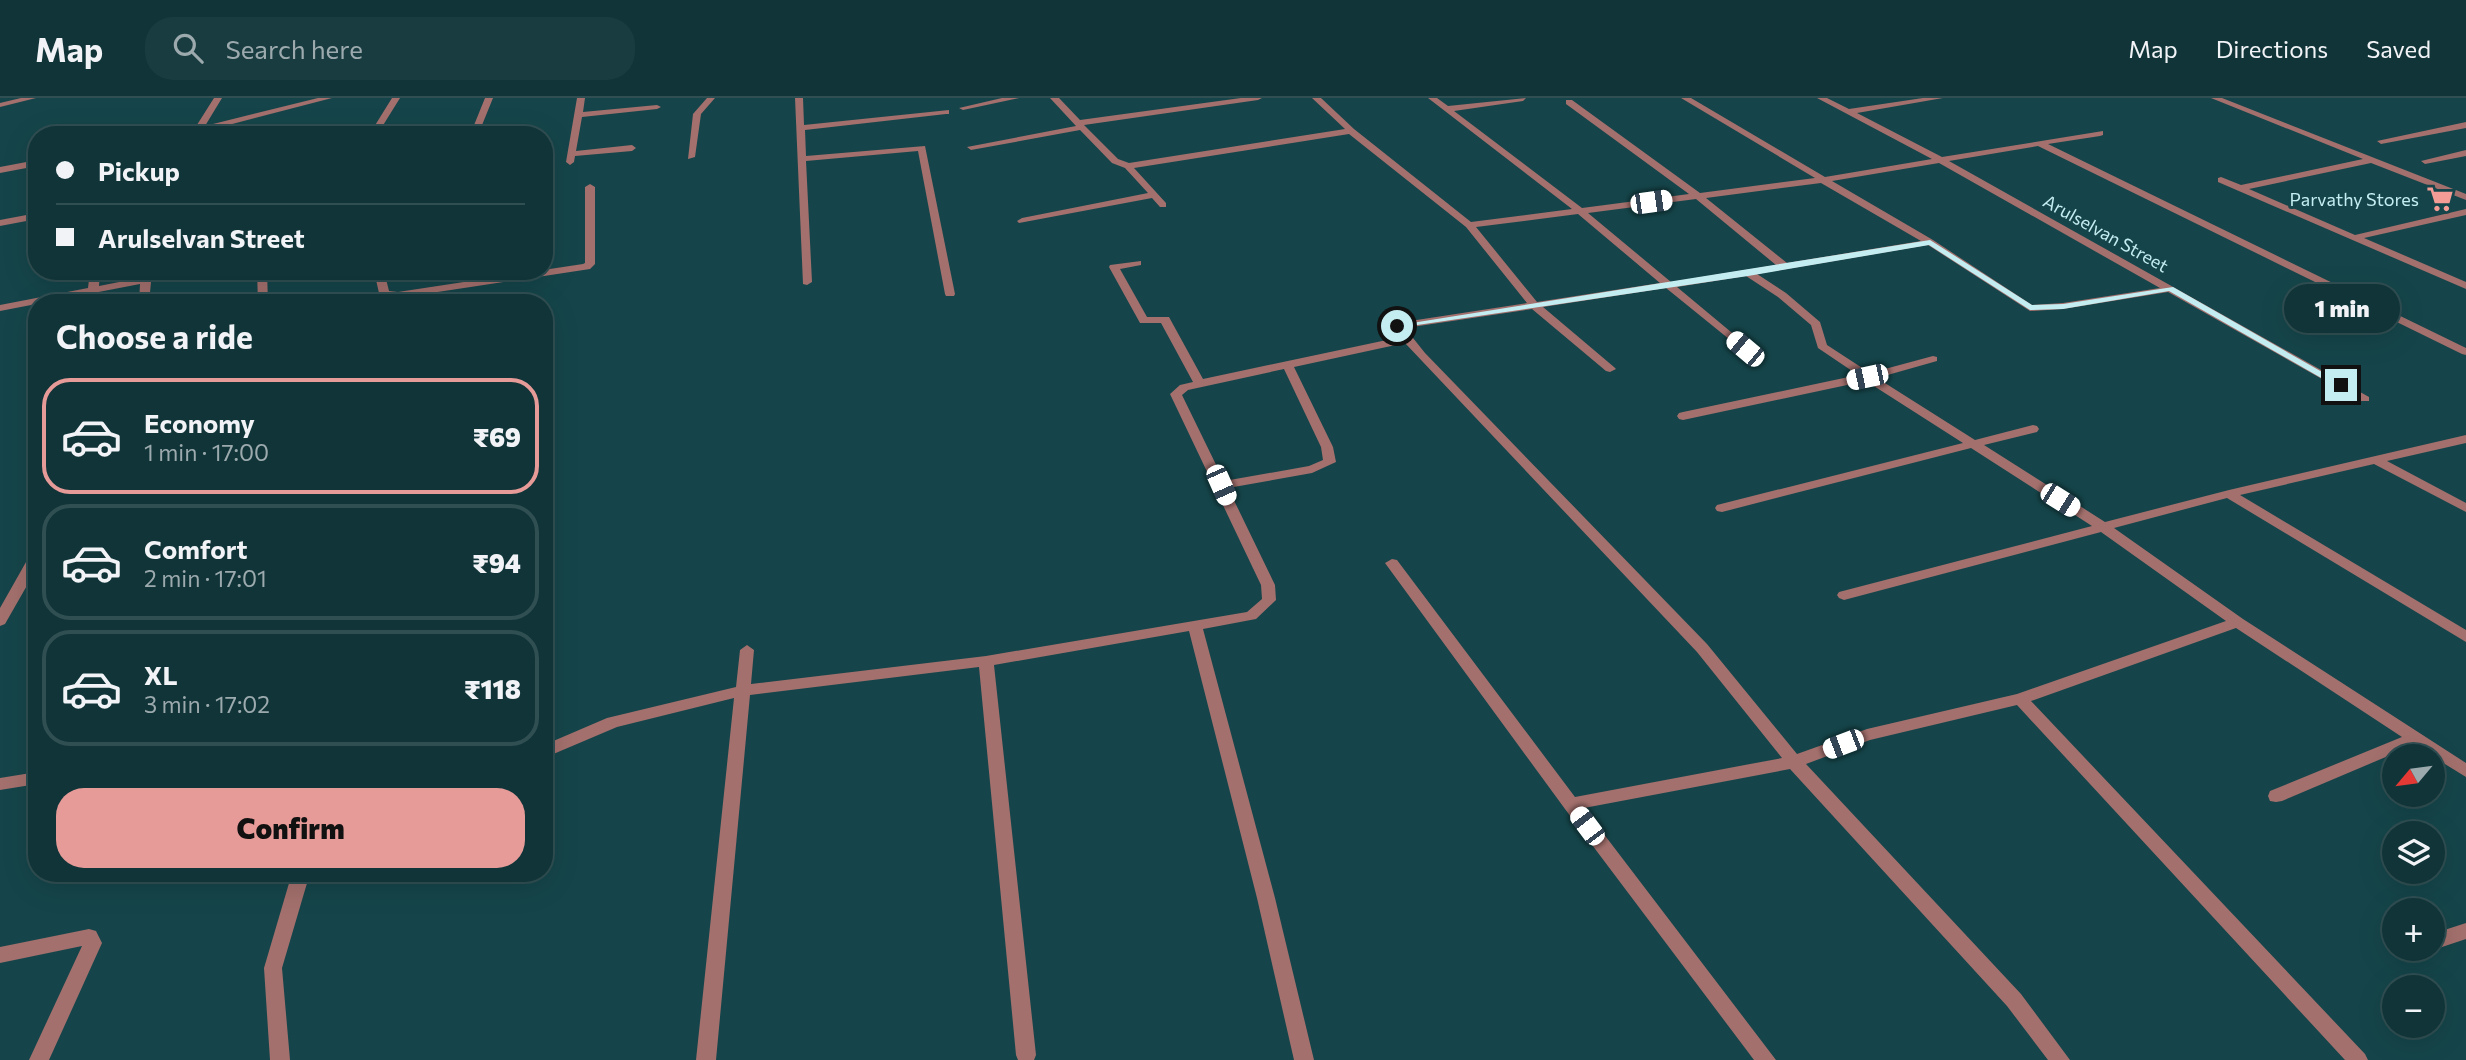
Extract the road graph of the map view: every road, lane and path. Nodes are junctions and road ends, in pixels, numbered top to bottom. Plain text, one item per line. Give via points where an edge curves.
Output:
1 (32, 98) edge
2 (218, 98) edge
3 (328, 98) edge
4 (396, 98) edge
5 (489, 98) edge
6 (581, 98) edge
7 (711, 98) edge
8 (799, 98) edge
9 (1014, 98) edge
10 (1054, 98) edge
11 (1190, 98) edge
12 (1258, 98) edge
13 (1316, 98) edge
14 (1432, 98) edge
15 (1685, 98) edge
16 (1821, 98) edge
17 (1939, 98) edge
18 (2244, 98) edge
19 (1523, 99) edge
20 (2219, 100) edge
21 (1569, 102) dead end
22 (0, 105) edge
23 (1199, 106) junction
24 (657, 107) dead end
25 (963, 108) dead end
26 (1447, 109) junction
27 (1848, 112) junction
28 (946, 113) dead end
29 (578, 114) junction
30 (1080, 125) junction
31 (2466, 125) edge
32 (200, 126) edge
33 (214, 126) edge
34 (379, 126) edge
35 (478, 126) edge
36 (800, 128) junction
37 (1352, 131) junction
38 (2100, 133) dead end
39 (2381, 141) dead end
40 (2039, 143) junction
41 (971, 147) dead end
42 (632, 148) dead end
43 (2466, 153) edge
44 (691, 157) dead end
45 (802, 159) junction
46 (1941, 160) junction
47 (2370, 161) junction
48 (2425, 161) dead end
49 (28, 165) edge
50 (1128, 166) junction
51 (1, 172) edge
52 (1821, 180) junction
53 (2221, 180) dead end
54 (590, 187) dead end
55 (2241, 188) junction
56 (1154, 195) junction
57 (1698, 196) junction
58 (2466, 197) edge
59 (1164, 205) dead end
60 (1580, 211) junction
61 (2466, 212) edge
62 (28, 218) edge
63 (1022, 222) dead end
64 (0, 223) edge
65 (1469, 225) junction
66 (2357, 237) junction
67 (1930, 242) junction
68 (1136, 263) dead end
69 (1785, 267) junction
70 (553, 272) edge
71 (1748, 273) junction
72 (94, 280) edge
73 (146, 280) joint
74 (381, 280) edge
75 (499, 280) edge
76 (807, 282) dead end
77 (1668, 285) junction
78 (2466, 286) edge
79 (93, 289) junction
80 (2170, 289) junction
81 (69, 294) edge
82 (145, 294) edge
83 (390, 294) edge
84 (405, 294) edge
85 (950, 294) dead end
86 (28, 302) edge
87 (1534, 305) junction
88 (0, 308) edge
89 (1408, 339) junction
90 (1745, 349) dead end
91 (2466, 352) edge
92 (1933, 359) dead end
93 (1287, 364) junction
94 (1610, 369) dead end
95 (1867, 377) junction
96 (1199, 383) junction
97 (2365, 399) dead end
98 (1684, 416) dead end
99 (2033, 429) dead end
100 (2466, 439) edge
101 (1973, 446) junction
102 (2378, 461) junction
103 (1221, 485) junction
104 (2229, 494) junction
105 (1722, 508) dead end
106 (2466, 508) edge
107 (2103, 527) junction
108 (1392, 563) dead end
109 (28, 571) edge
110 (1844, 595) dead end
111 (0, 621) edge
112 (2238, 622) junction
113 (1195, 626) junction
114 (2466, 637) edge
115 (747, 650) dead end
116 (986, 661) junction
117 (745, 690) junction
118 (2020, 699) junction
119 (2416, 738) junction
120 (553, 748) edge
121 (1794, 762) junction
122 (2466, 771) edge
123 (28, 779) edge
124 (0, 783) edge
125 (2276, 796) dead end
126 (1571, 804) junction
127 (298, 882) edge
128 (2466, 931) edge
129 (2445, 938) edge
130 (0, 955) edge
131 (1026, 1055) dead end
132 (39, 1060) edge
133 (280, 1060) edge
134 (706, 1060) edge
135 (1304, 1060) edge
136 (1766, 1060) edge
137 (2060, 1060) edge
138 (2358, 1060) edge

1 - 22 street
2 - 32 street
3 - 33 street
4 - 34 street
5 - 35 street
6 - 29 street
7 - 44 street via 697,114
8 - 36 street
9 - 25 street
10 - 30 street
11 - 23 street
12 - 23 street
13 - 37 street
14 - 26 street
15 - 52 street
16 - 27 street, Arulselvan Street
17 - 27 street
18 - 20 street
19 - 26 street
20 - 47 street
21 - 57 street
23 - 30 street
24 - 29 street
26 - 60 street
27 - 46 street, Arulselvan Street
28 - 36 street
29 - 42 street via 570,158
30 - 41 street
30 - 50 street via 1115,161
31 - 39 street
36 - 45 street
37 - 50 street
37 - 65 street
38 - 40 street
40 - 46 street
40 - 91 street
43 - 48 street
45 - 76 street
45 - 85 street via 922,148
46 - 52 street
46 - 80 street, Arulselvan Street
47 - 55 street
47 - 58 street
49 - 51 street
50 - 56 street
52 - 57 street
52 - 67 street
53 - 55 street
54 - 70 street via 590,264
55 - 66 street
56 - 59 street
56 - 63 street
57 - 60 street
57 - 69 street
60 - 65 street
60 - 77 street
61 - 66 street
62 - 64 street
65 - 87 street
66 - 78 street
67 - 69 street
67 - 80 street via 2030,308
68 - 96 street via 1114,267 1144,321 1165,319
69 - 71 street
71 - 77 street
71 - 95 street via 1816,324 1822,346
72 - 79 street
73 - 79 street
73 - 82 street
74 - 83 street via 383,293
75 - 84 street
77 - 87 street
77 - 90 street
79 - 81 street
80 - 97 street, Arulselvan Street
86 - 88 street
87 - 89 street via 1397,326
87 - 94 street
89 - 93 street
89 - 121 street via 1702,648
92 - 95 street
93 - 96 street
93 - 103 street via 1327,447 1329,462
95 - 98 street
95 - 101 street
96 - 103 street via 1176,394
99 - 101 street
100 - 102 street
101 - 105 street
101 - 107 street
102 - 104 street
102 - 106 street
103 - 113 street via 1268,585 1269,600 1251,616
104 - 107 street
104 - 114 street
107 - 110 street
107 - 112 street
108 - 126 street
109 - 111 street
112 - 118 street
112 - 119 street
113 - 116 street
113 - 135 street
115 - 117 street
116 - 117 street
116 - 131 street
117 - 120 street via 613,722
117 - 134 street
118 - 121 street via 1867,735
118 - 138 street
119 - 122 street
119 - 125 street
121 - 126 street
121 - 137 street via 2014,1000
123 - 124 street
126 - 136 street
127 - 133 street via 273,968
128 - 129 street
130 - 132 street via 89,937 93,943

